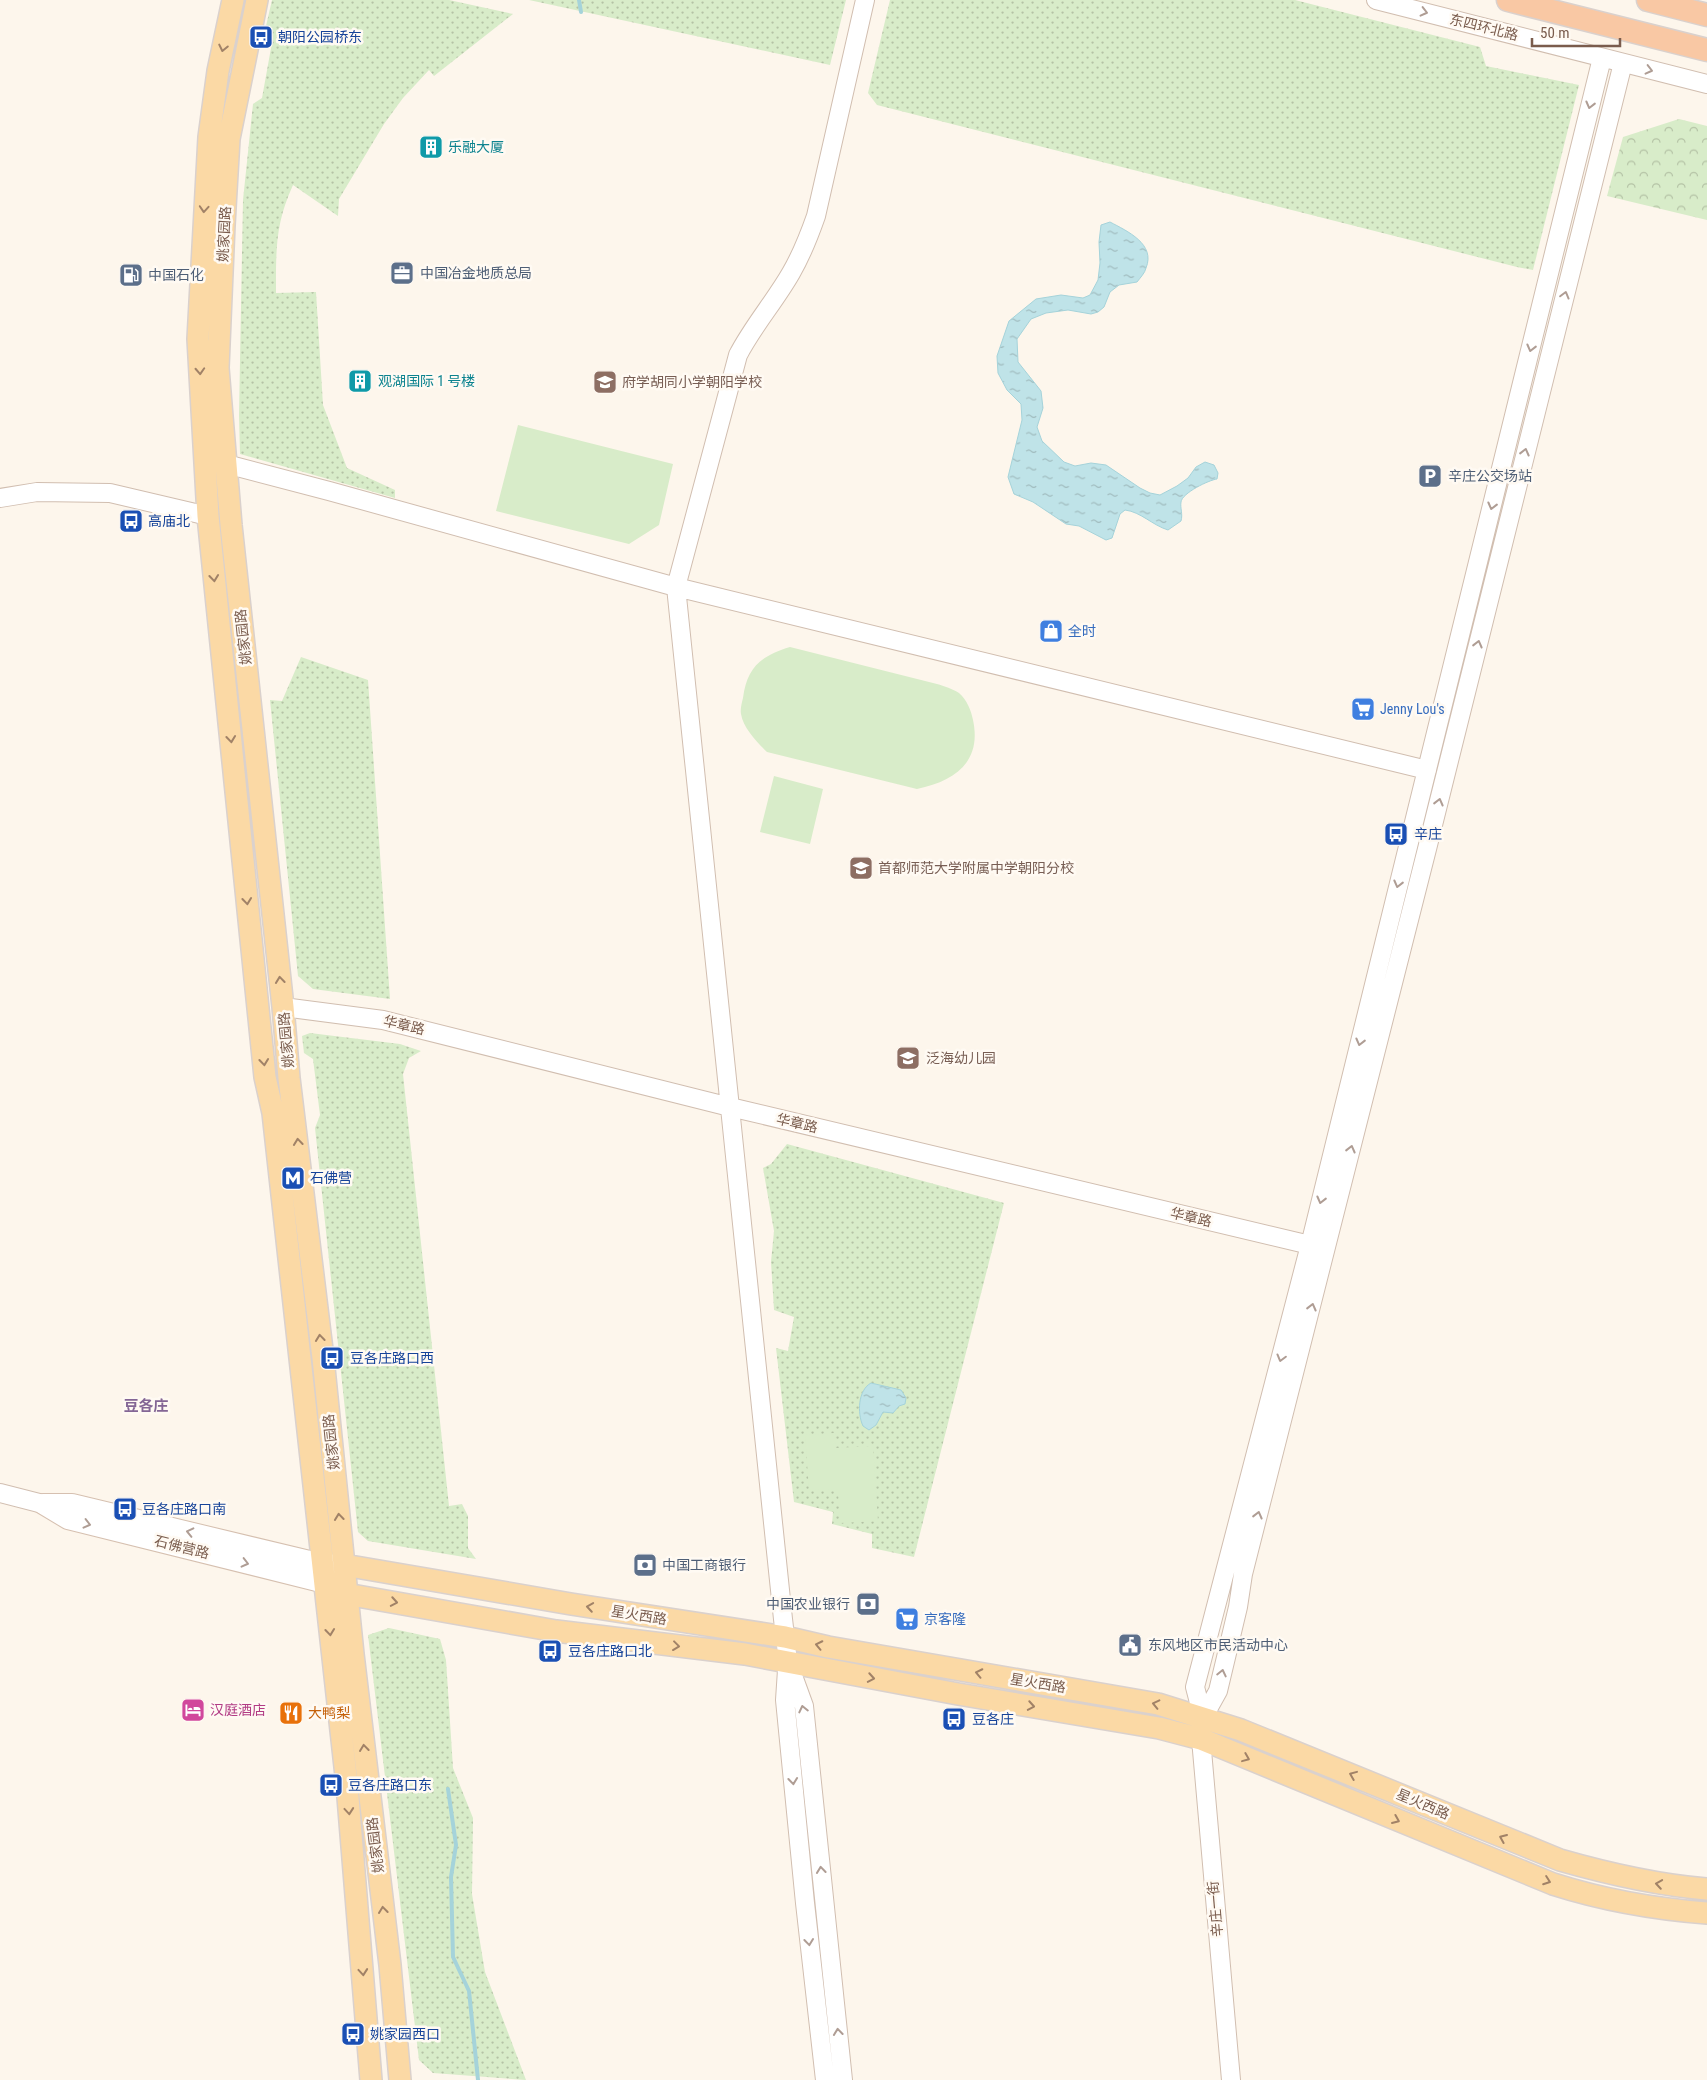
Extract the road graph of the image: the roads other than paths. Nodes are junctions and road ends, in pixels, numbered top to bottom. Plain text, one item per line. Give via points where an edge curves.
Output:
1 (233, 0) edge
2 (257, 0) edge
3 (865, 0) edge
4 (1376, 0) edge
5 (1508, 0) edge
6 (1648, 0) edge
7 (1685, 0) edge
8 (1707, 9) edge
9 (1707, 15) edge
10 (1707, 50) edge
11 (1602, 58) junction
12 (1623, 63) junction
13 (1707, 84) edge
14 (226, 464) junction
15 (0, 498) edge
16 (208, 523) junction
17 (676, 587) junction
18 (1427, 770) junction
19 (283, 1007) junction
20 (730, 1107) junction
21 (1310, 1245) junction
22 (0, 1493) edge
23 (43, 1504) joint
24 (344, 1566) junction
25 (324, 1573) junction
26 (346, 1594) junction
27 (785, 1637) junction
28 (788, 1662) junction
29 (1203, 1718) junction
30 (1201, 1739) junction
31 (1707, 1889) edge
32 (1707, 1914) edge
33 (372, 2080) edge
34 (400, 2080) edge
35 (825, 2080) edge
36 (843, 2080) edge
37 (1231, 2080) edge

1 -> 16 main road, 姚家园路 via 218,71 209,137 198,339
2 - 14 main road, 姚家园路 via 230,139 225,206 218,368
3 - 17 street via 816,216 790,274 738,355
4 -> 11 street, 东四环北路
5 - 10 highway
6 - 9 highway
7 - 8 highway
11 - 12 street, 东四环北路
11 -> 18 street
12 -> 13 street, 东四环北路
29 -> 12 street via 1218,1691 1243,1574
14 - 17 street
19 -> 14 main road, 姚家园路
15 - 16 street via 37,492 110,493
16 -> 25 main road, 姚家园路 via 265,1076 273,1113
17 - 18 street
17 - 20 street
18 -> 21 street
19 - 20 street, 华章路 via 383,1020
24 -> 19 main road, 姚家园路
20 - 21 street, 华章路
20 - 27 street
21 -> 29 street via 1195,1687
22 - 23 street, 石佛营路
23 - 25 main road, 石佛营路 via 68,1519
24 - 25 main road
24 - 26 main road, 姚家园路
27 -> 24 main road, 星火西路
25 - 26 main road
25 -> 33 main road, 姚家园路 via 347,1785
26 -> 28 main road, 星火西路 via 556,1631
34 -> 26 main road, 姚家园路 via 390,1965
27 - 28 street
29 -> 27 main road, 星火西路 via 1158,1704
28 -> 30 main road, 星火西路 via 1159,1728
28 -> 35 street via 785,1700
36 -> 28 street via 804,1706
31 -> 29 main road, 星火西路 via 1656,1883 1560,1860 1241,1730
30 -> 32 main road, 星火西路 via 1553,1884 1638,1906
30 - 37 street, 辛庄一街

